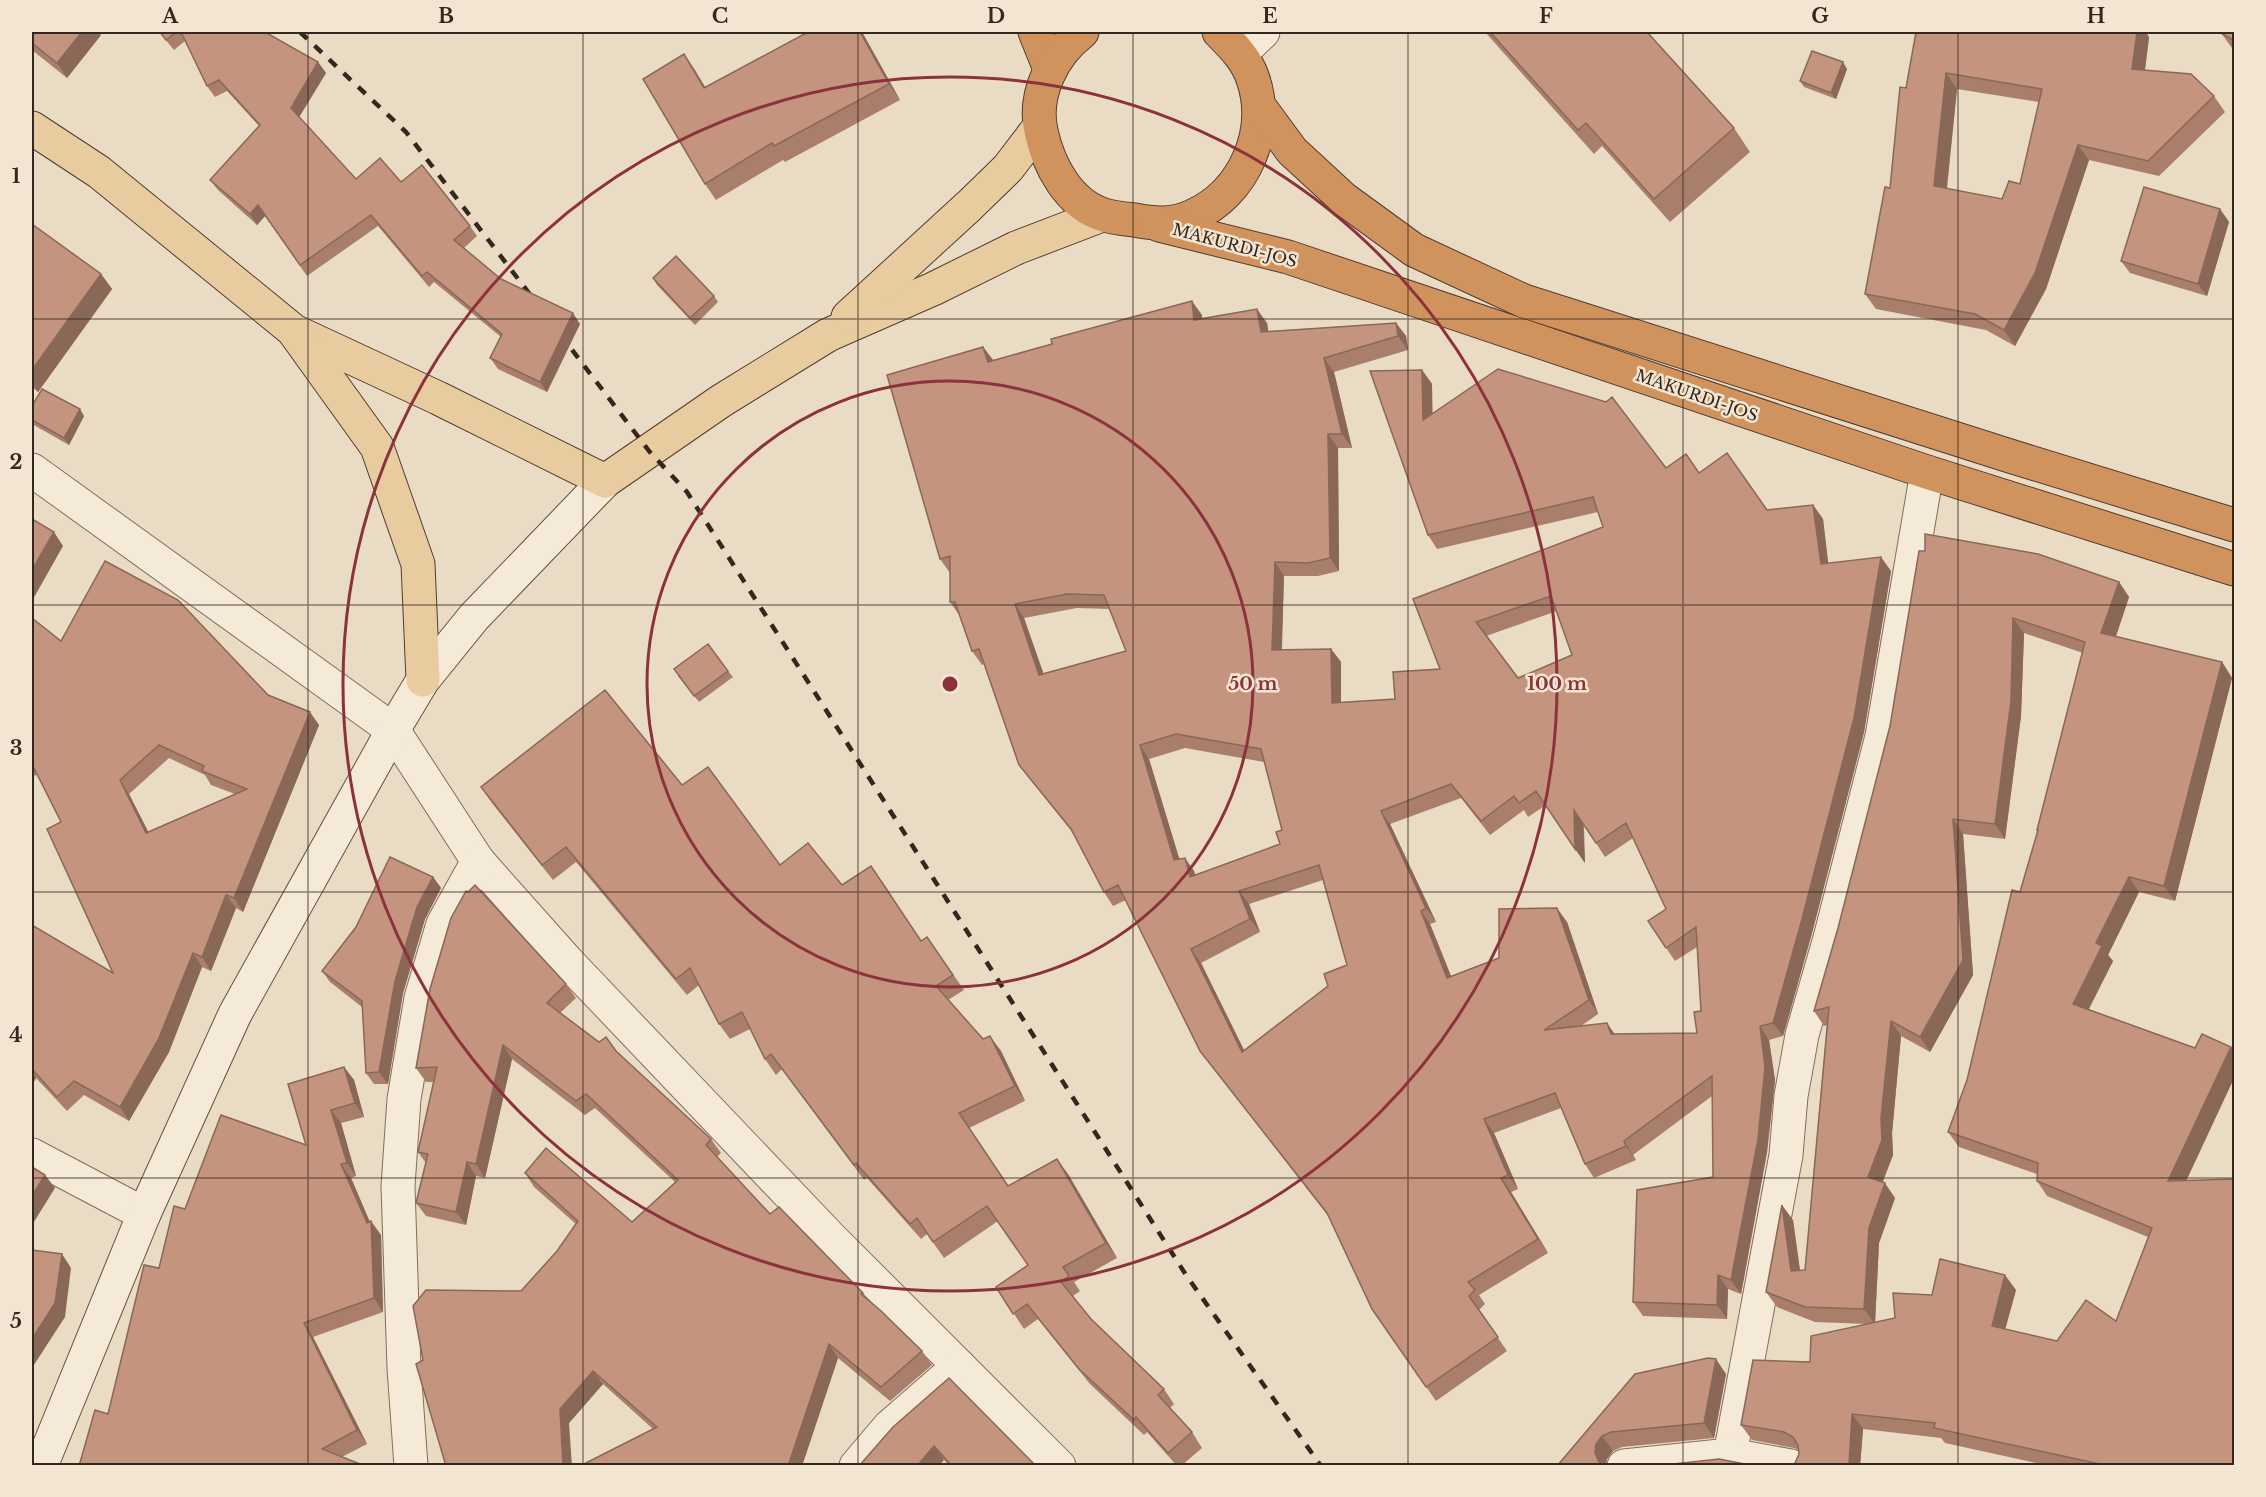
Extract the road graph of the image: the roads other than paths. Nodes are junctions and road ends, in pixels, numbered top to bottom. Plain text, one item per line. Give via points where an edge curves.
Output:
1 (1035, 32) edge
2 (1082, 32) edge
3 (1263, 32) edge
4 (1229, 43) edge
5 (1050, 69) junction
6 (1259, 106) junction
7 (1040, 126) junction
8 (32, 128) edge
9 (1102, 215) junction
10 (1159, 225) junction
11 (294, 331) junction
12 (828, 335) junction
13 (32, 470) edge
14 (1927, 472) junction
15 (605, 481) junction
16 (2235, 525) edge
17 (2235, 569) edge
18 (423, 680) junction
19 (393, 730) junction
20 (478, 861) junction
21 (32, 1155) edge
22 (144, 1214) junction
23 (959, 1366) junction
24 (1730, 1455) junction
25 (41, 1466) edge
26 (411, 1466) edge
27 (856, 1466) edge
28 (1059, 1466) edge
29 (1624, 1466) edge
30 (1791, 1466) edge

1 - 5 highway
2 - 5 highway via 1069,41
3 - 4 street
4 - 6 highway via 1253,78
5 - 7 highway via 1041,96
6 - 10 highway via 1256,141 1243,172 1221,198 1192,217
6 - 16 highway via 1292,151 1361,212 1414,250 1524,301
7 - 9 highway via 1046,153 1059,179 1079,200
7 - 12 main road via 993,183
8 - 11 main road via 99,172
9 - 10 highway, MAKURDI-JOS
9 - 12 main road via 1016,248
10 - 14 highway, MAKURDI-JOS via 1288,257
11 - 15 main road
11 - 18 main road via 377,447 418,564
12 - 15 main road via 721,401
13 - 19 street
14 - 17 highway, MAKURDI-JOS
14 - 24 street via 1882,736 1802,1035 1786,1155
15 - 18 street via 474,617
18 - 19 street
19 - 20 street
19 - 22 street via 235,1014
20 - 23 street via 567,961
20 - 26 street via 443,924 421,998 404,1099 398,1186
21 - 22 street
22 - 25 street
23 - 27 street via 889,1427
23 - 28 street
24 - 29 street
24 - 30 street

